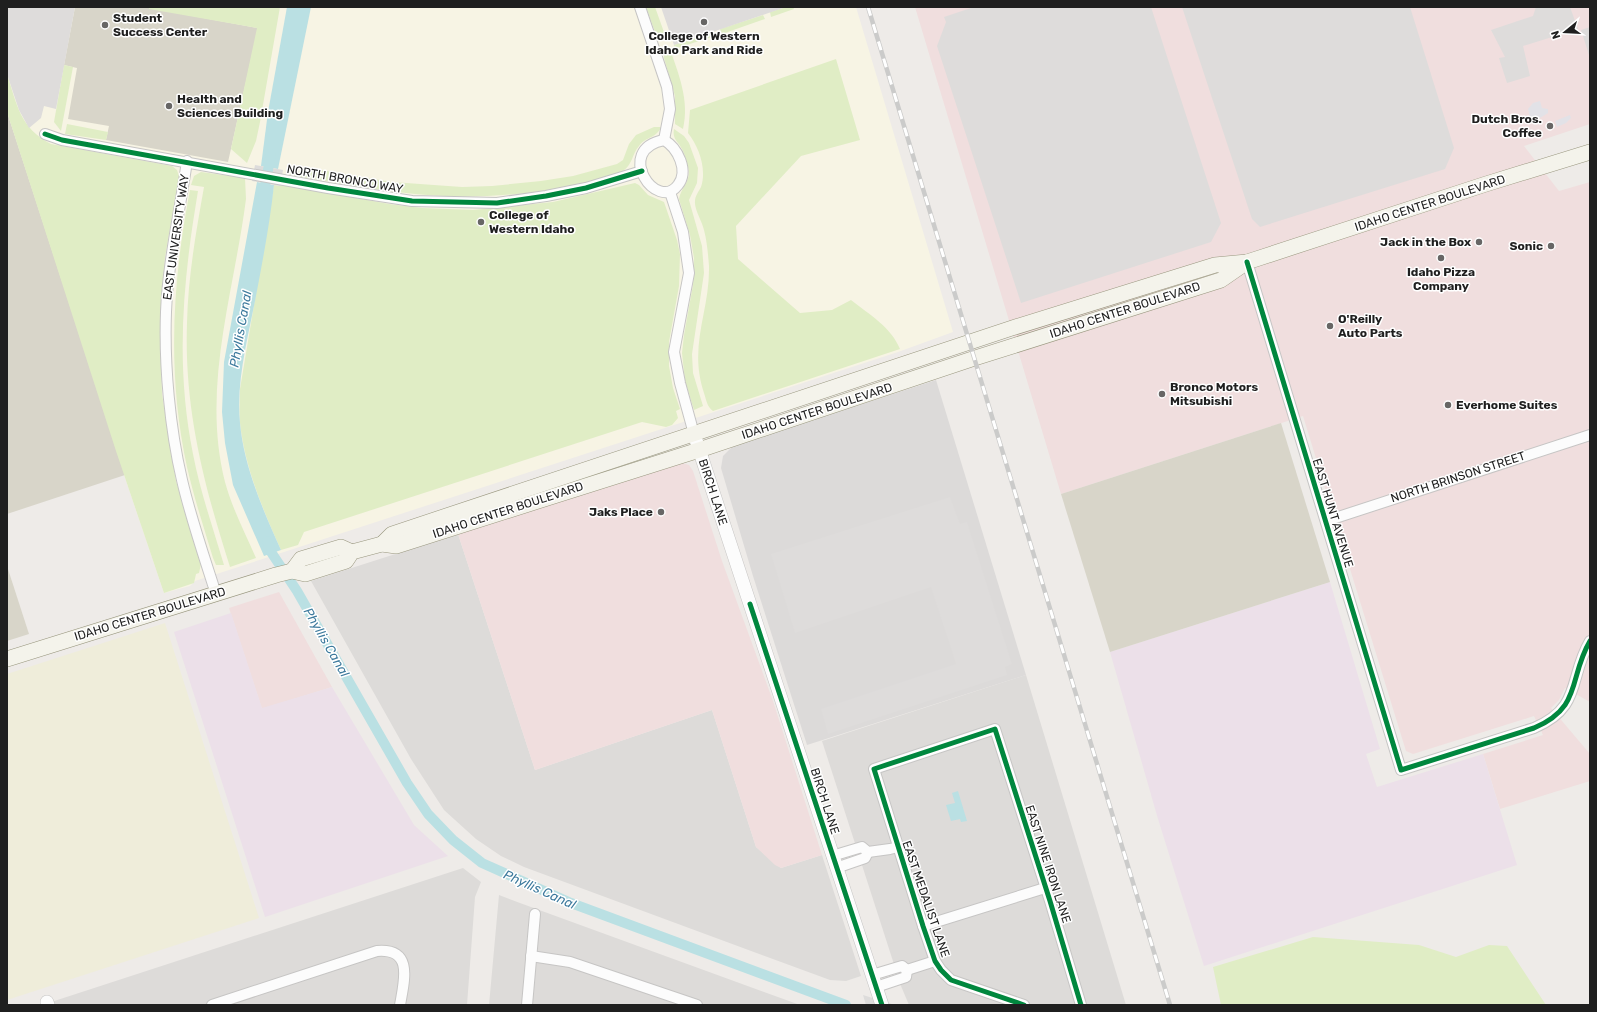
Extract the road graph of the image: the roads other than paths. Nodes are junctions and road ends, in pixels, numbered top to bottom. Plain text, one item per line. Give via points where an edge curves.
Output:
1 (640, 7) edge
2 (45, 134) dead end
3 (664, 140) junction
4 (1590, 152) edge
5 (187, 161) junction
6 (642, 171) junction
7 (670, 192) junction
8 (1247, 262) junction
9 (694, 434) junction
10 (1590, 435) edge
11 (700, 450) junction
12 (1326, 521) junction
13 (382, 544) junction
14 (216, 594) junction
15 (1590, 641) edge
16 (7, 659) edge
17 (996, 728) joint
18 (898, 847) junction
19 (834, 862) junction
20 (1045, 888) junction
21 (535, 914) dead end
22 (924, 926) junction
23 (531, 956) junction
24 (935, 961) junction
25 (907, 970) junction
26 (872, 975) junction
27 (876, 987) junction
28 (881, 1003) edge
29 (212, 1005) edge
30 (400, 1005) edge
31 (527, 1005) edge
32 (697, 1005) edge
33 (1024, 1005) edge
34 (1081, 1005) edge

1 - 3 street via 667,87 670,109
2 - 5 street, NORTH BRONCO WAY via 62,140
3 - 6 street via 646,148 640,163
3 - 7 street via 677,152 682,171 679,184
4 - 8 main road, IDAHO CENTER BOULEVARD
5 - 6 street, NORTH BRONCO WAY via 412,201 498,202 546,196 586,188
5 - 14 street, EAST UNIVERSITY WAY via 171,261 166,311 166,362 182,480
6 - 7 street via 651,186 665,193
7 - 9 street via 683,232 689,273 674,352
8 - 9 main road, IDAHO CENTER BOULEVARD via 1215,265 1005,331
8 - 11 main road, IDAHO CENTER BOULEVARD via 1221,280 975,358
8 - 12 street, EAST HUNT AVENUE
9 - 11 street, BIRCH LANE
9 - 13 main road, IDAHO CENTER BOULEVARD via 392,534
10 - 12 street, NORTH BRINSON STREET
11 - 13 main road, IDAHO CENTER BOULEVARD via 396,546
11 - 19 street, BIRCH LANE
12 - 15 street, EAST HUNT AVENUE via 1401,770 1534,728 1551,719 1563,708 1572,692
13 - 14 main road, IDAHO CENTER BOULEVARD via 352,552 346,561 305,574 292,571
14 - 16 main road, IDAHO CENTER BOULEVARD
17 - 18 street, EAST MEDALIST LANE via 874,769
17 - 20 street, EAST NINE IRON LANE
18 - 19 street via 868,852 862,847
18 - 22 street, EAST MEDALIST LANE
19 - 26 street, BIRCH LANE
20 - 22 street
20 - 34 street, EAST NINE IRON LANE
21 - 23 street
22 - 24 street, EAST MEDALIST LANE
23 - 31 street
23 - 32 street via 570,962
24 - 25 street
24 - 33 street, EAST MEDALIST LANE via 951,980
25 - 26 street via 902,966
25 - 27 street via 906,977
26 - 27 street, BIRCH LANE
27 - 28 street, BIRCH LANE
29 - 30 street via 377,950 386,950 396,953 404,967

